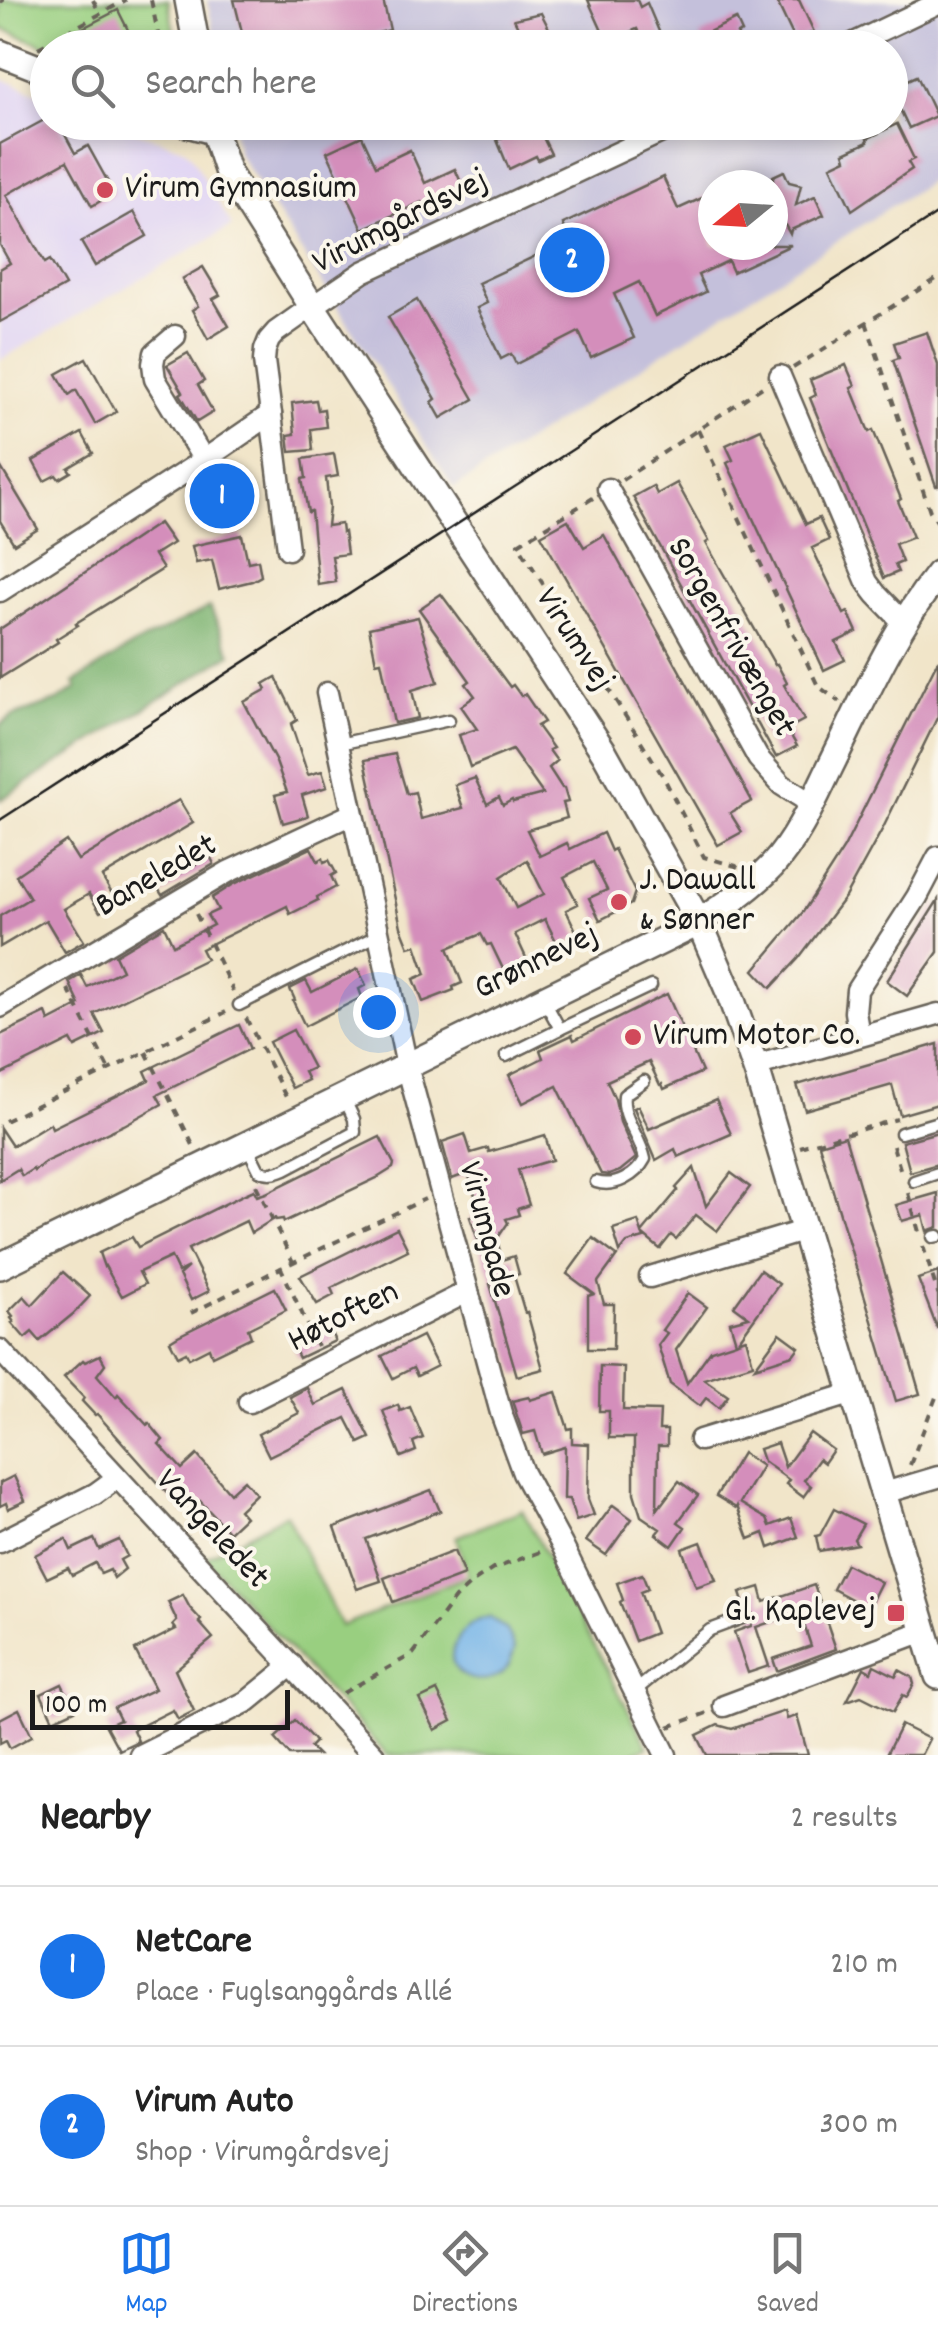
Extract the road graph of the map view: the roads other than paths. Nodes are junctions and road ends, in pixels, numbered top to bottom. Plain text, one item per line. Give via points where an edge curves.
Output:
1 (188, 0) edge
2 (938, 4) edge
3 (194, 30) edge
4 (882, 30) edge
5 (217, 140) edge
6 (645, 140) edge
7 (312, 306) junction
8 (175, 336) dead end
9 (780, 376) dead end
10 (271, 414) junction
11 (204, 460) junction
12 (608, 489) road end
13 (281, 537) dead end
14 (938, 574) edge
15 (0, 591) edge
16 (904, 623) junction
17 (326, 693) dead end
18 (449, 720) dead end
19 (338, 745) junction
20 (812, 804) junction
21 (352, 814) junction
22 (938, 857) edge
23 (699, 922) junction
24 (378, 934) junction
25 (651, 986) dead end
26 (544, 999) junction
27 (240, 1005) road end
28 (0, 1007) edge
29 (938, 1014) edge
30 (560, 1029) junction
31 (860, 1036) junction
32 (506, 1056) dead end
33 (407, 1066) junction
34 (755, 1066) junction
35 (644, 1081) dead end
36 (344, 1097) junction
37 (938, 1122) edge
38 (896, 1136) road end
39 (247, 1145) junction
40 (938, 1174) edge
41 (596, 1182) dead end
42 (910, 1186) road end
43 (806, 1230) junction
44 (0, 1266) edge
45 (650, 1277) dead end
46 (467, 1292) junction
47 (0, 1350) edge
48 (854, 1394) junction
49 (249, 1402) dead end
50 (700, 1440) dead end
51 (938, 1477) edge
52 (117, 1478) junction
53 (893, 1490) junction
54 (0, 1542) edge
55 (745, 1617) dead end
56 (928, 1621) edge
57 (292, 1664) junction
58 (938, 1676) edge
59 (634, 1690) junction
60 (724, 1706) road end
61 (140, 1755) edge
62 (374, 1755) edge
63 (666, 1755) edge

1 - 3 street
2 - 4 street
5 - 7 street, Virumvej via 228,173
6 - 7 street, Virumgårdsvej via 363,272
7 - 10 street, Virumgårdsvej via 269,340 264,362
7 - 23 street, Virumvej via 604,752
8 - 11 street via 155,353 155,378
9 - 16 street via 868,582
10 - 11 street
10 - 13 street
11 - 15 street
12 - 20 street, Sorgenfrivænget via 758,758
14 - 16 street, Grønnevej
16 - 20 street, Grønnevej
17 - 19 street, Virumgade
18 - 19 lane
19 - 21 street, Virumgade
20 - 23 street, Grønnevej via 774,864
21 - 24 street, Virumgade
21 - 28 street, Baneledet via 228,872
22 - 31 street via 857,990
23 - 26 street, Grønnevej
23 - 34 street, Virumvej
24 - 27 lane
24 - 33 street, Virumgade
25 - 30 lane
26 - 30 lane
26 - 33 street, Grønnevej
29 - 31 street
30 - 32 lane
31 - 34 street
33 - 36 street, Grønnevej
33 - 46 street, Virumgade
34 - 43 street, Virumvej
35 - 41 lane via 624,1095 622,1108 645,1158 632,1176
36 - 39 street, Grønnevej
36 - 39 lane via 355,1132 275,1174 259,1170
37 - 38 lane
39 - 44 street, Grønnevej
40 - 42 lane
43 - 45 street
43 - 48 street, Virumvej
46 - 49 street, Høtoften
46 - 59 street, Virumgade via 523,1472
47 - 52 street, Vangeledet
48 - 50 street
48 - 53 street, Virumvej
51 - 53 street
52 - 54 street
52 - 57 street, Vangeledet
53 - 56 street, Virumvej
55 - 59 lane via 710,1630
56 - 58 street, Virumvej
56 - 60 street
57 - 61 street via 248,1702
57 - 62 street, Vangeledet
59 - 63 street, Virumgade

